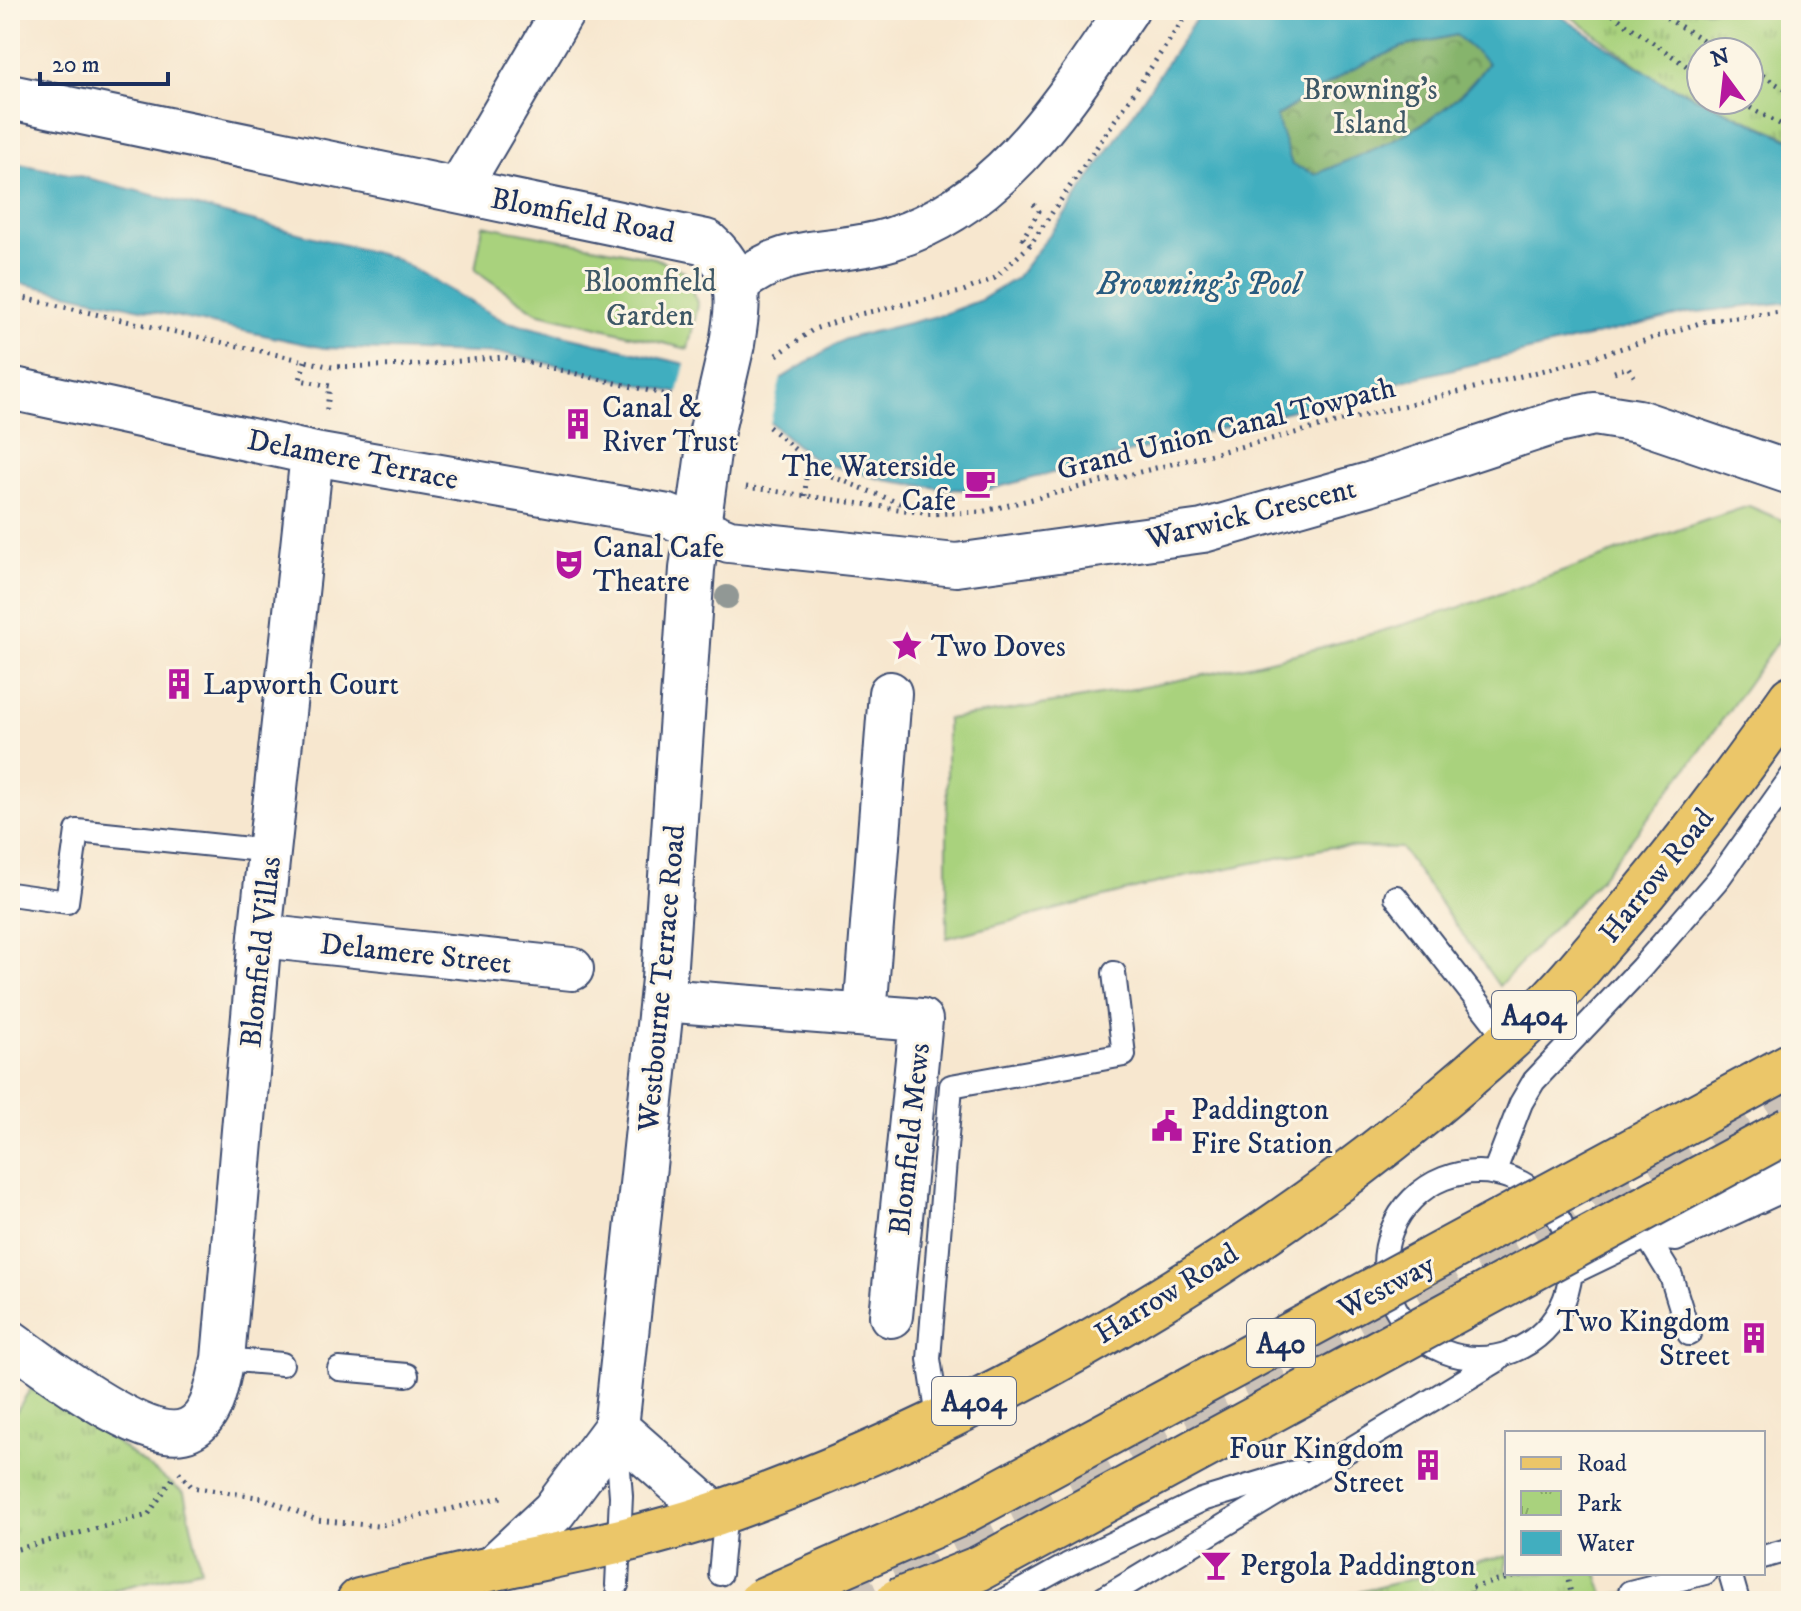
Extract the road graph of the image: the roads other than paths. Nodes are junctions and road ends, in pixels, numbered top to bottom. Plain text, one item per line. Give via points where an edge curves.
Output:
1 (564, 10) edge
2 (1127, 10) edge
3 (10, 97) edge
4 (458, 190) junction
5 (736, 285) junction
6 (10, 388) edge
7 (312, 454) junction
8 (1791, 473) edge
9 (697, 526) junction
10 (890, 693) dead end
11 (1791, 698) edge
12 (1791, 777) edge
13 (270, 851) junction
14 (10, 894) edge
15 (1396, 897) dead end
16 (260, 936) junction
17 (572, 969) dead end
18 (1114, 973) dead end
19 (662, 1000) junction
20 (865, 1015) junction
21 (1507, 1039) junction
22 (1791, 1065) edge
23 (1791, 1129) edge
24 (1791, 1163) edge
25 (1494, 1173) junction
26 (1791, 1187) edge
27 (1647, 1237) junction
28 (1572, 1273) junction
29 (891, 1316) dead end
30 (1689, 1334) dead end
31 (10, 1341) edge
32 (1505, 1356) junction
33 (223, 1359) junction
34 (282, 1364) dead end
35 (339, 1369) dead end
36 (407, 1375) dead end
37 (938, 1418) junction
38 (616, 1428) junction
39 (1329, 1462) junction
40 (720, 1512) junction
41 (621, 1542) junction
42 (1791, 1549) edge
43 (1765, 1556) edge
44 (493, 1568) junction
45 (720, 1574) dead end
46 (1697, 1575) edge
47 (1731, 1575) edge
48 (617, 1585) dead end
49 (1630, 1592) dead end
50 (359, 1601) edge
51 (761, 1601) edge
52 (898, 1601) edge
53 (1002, 1601) edge
54 (1099, 1601) edge
55 (1738, 1601) edge

1 - 4 street
2 - 5 street via 1056,115 972,199 892,238 777,258
3 - 4 street, Blomfield Road
4 - 5 street, Blomfield Road via 706,242 726,259
5 - 9 street, Westbourne Terrace Road, bridge via 739,304
6 - 7 street, Delamere Terrace
7 - 9 street, Delamere Terrace via 668,516
7 - 13 street, Blomfield Villas
8 - 9 street, Warwick Crescent via 1638,421 1594,414 1203,531 1078,551 956,565 729,541
9 - 19 street, Westbourne Terrace Road
10 - 20 street, Blomfield Mews
11 - 21 main road, Harrow Road / A404 via 1655,880 1553,998
12 - 25 lane via 1719,878 1534,1081
13 - 14 lane via 77,831 67,902
13 - 16 street, Blomfield Villas
15 - 21 lane
16 - 17 street, Delamere Street
16 - 33 street, Blomfield Villas
18 - 37 lane via 1124,1055 951,1086 929,1359
19 - 20 street, Blomfield Mews
19 - 38 street, Westbourne Terrace Road
20 - 29 street, Blomfield Mews via 921,1020
21 - 37 main road, Harrow Road / A404 via 1317,1196 1219,1262 1035,1372
22 - 51 main road, Westway / A40, bridge via 955,1516
23 - 52 main road, Westway / A40, bridge via 980,1568
24 - 27 lane
25 - 28 lane via 1523,1183 1545,1200 1561,1221
25 - 32 lane via 1464,1173 1435,1182 1410,1202 1393,1227 1385,1256 1387,1287 1399,1315 1419,1337 1445,1353 1475,1359
26 - 27 lane via 1676,1240
27 - 28 lane
27 - 30 lane via 1671,1276
28 - 32 lane via 1562,1309 1538,1338
31 - 33 street, Blomfield Villas via 91,1396 154,1430 177,1451 209,1410
32 - 39 lane
33 - 34 lane
35 - 36 lane
37 - 40 main road, Harrow Road / A404
38 - 40 street
38 - 41 lane, Westbourne Terrace Road
38 - 44 street via 554,1511
39 - 53 lane via 1202,1500
39 - 54 lane
40 - 41 main road, Harrow Road / A404
40 - 45 lane
41 - 44 main road, Harrow Road / A404
41 - 48 lane, Westbourne Terrace Road
42 - 43 lane
44 - 50 main road, Harrow Road / A404
46 - 49 lane
47 - 55 lane

